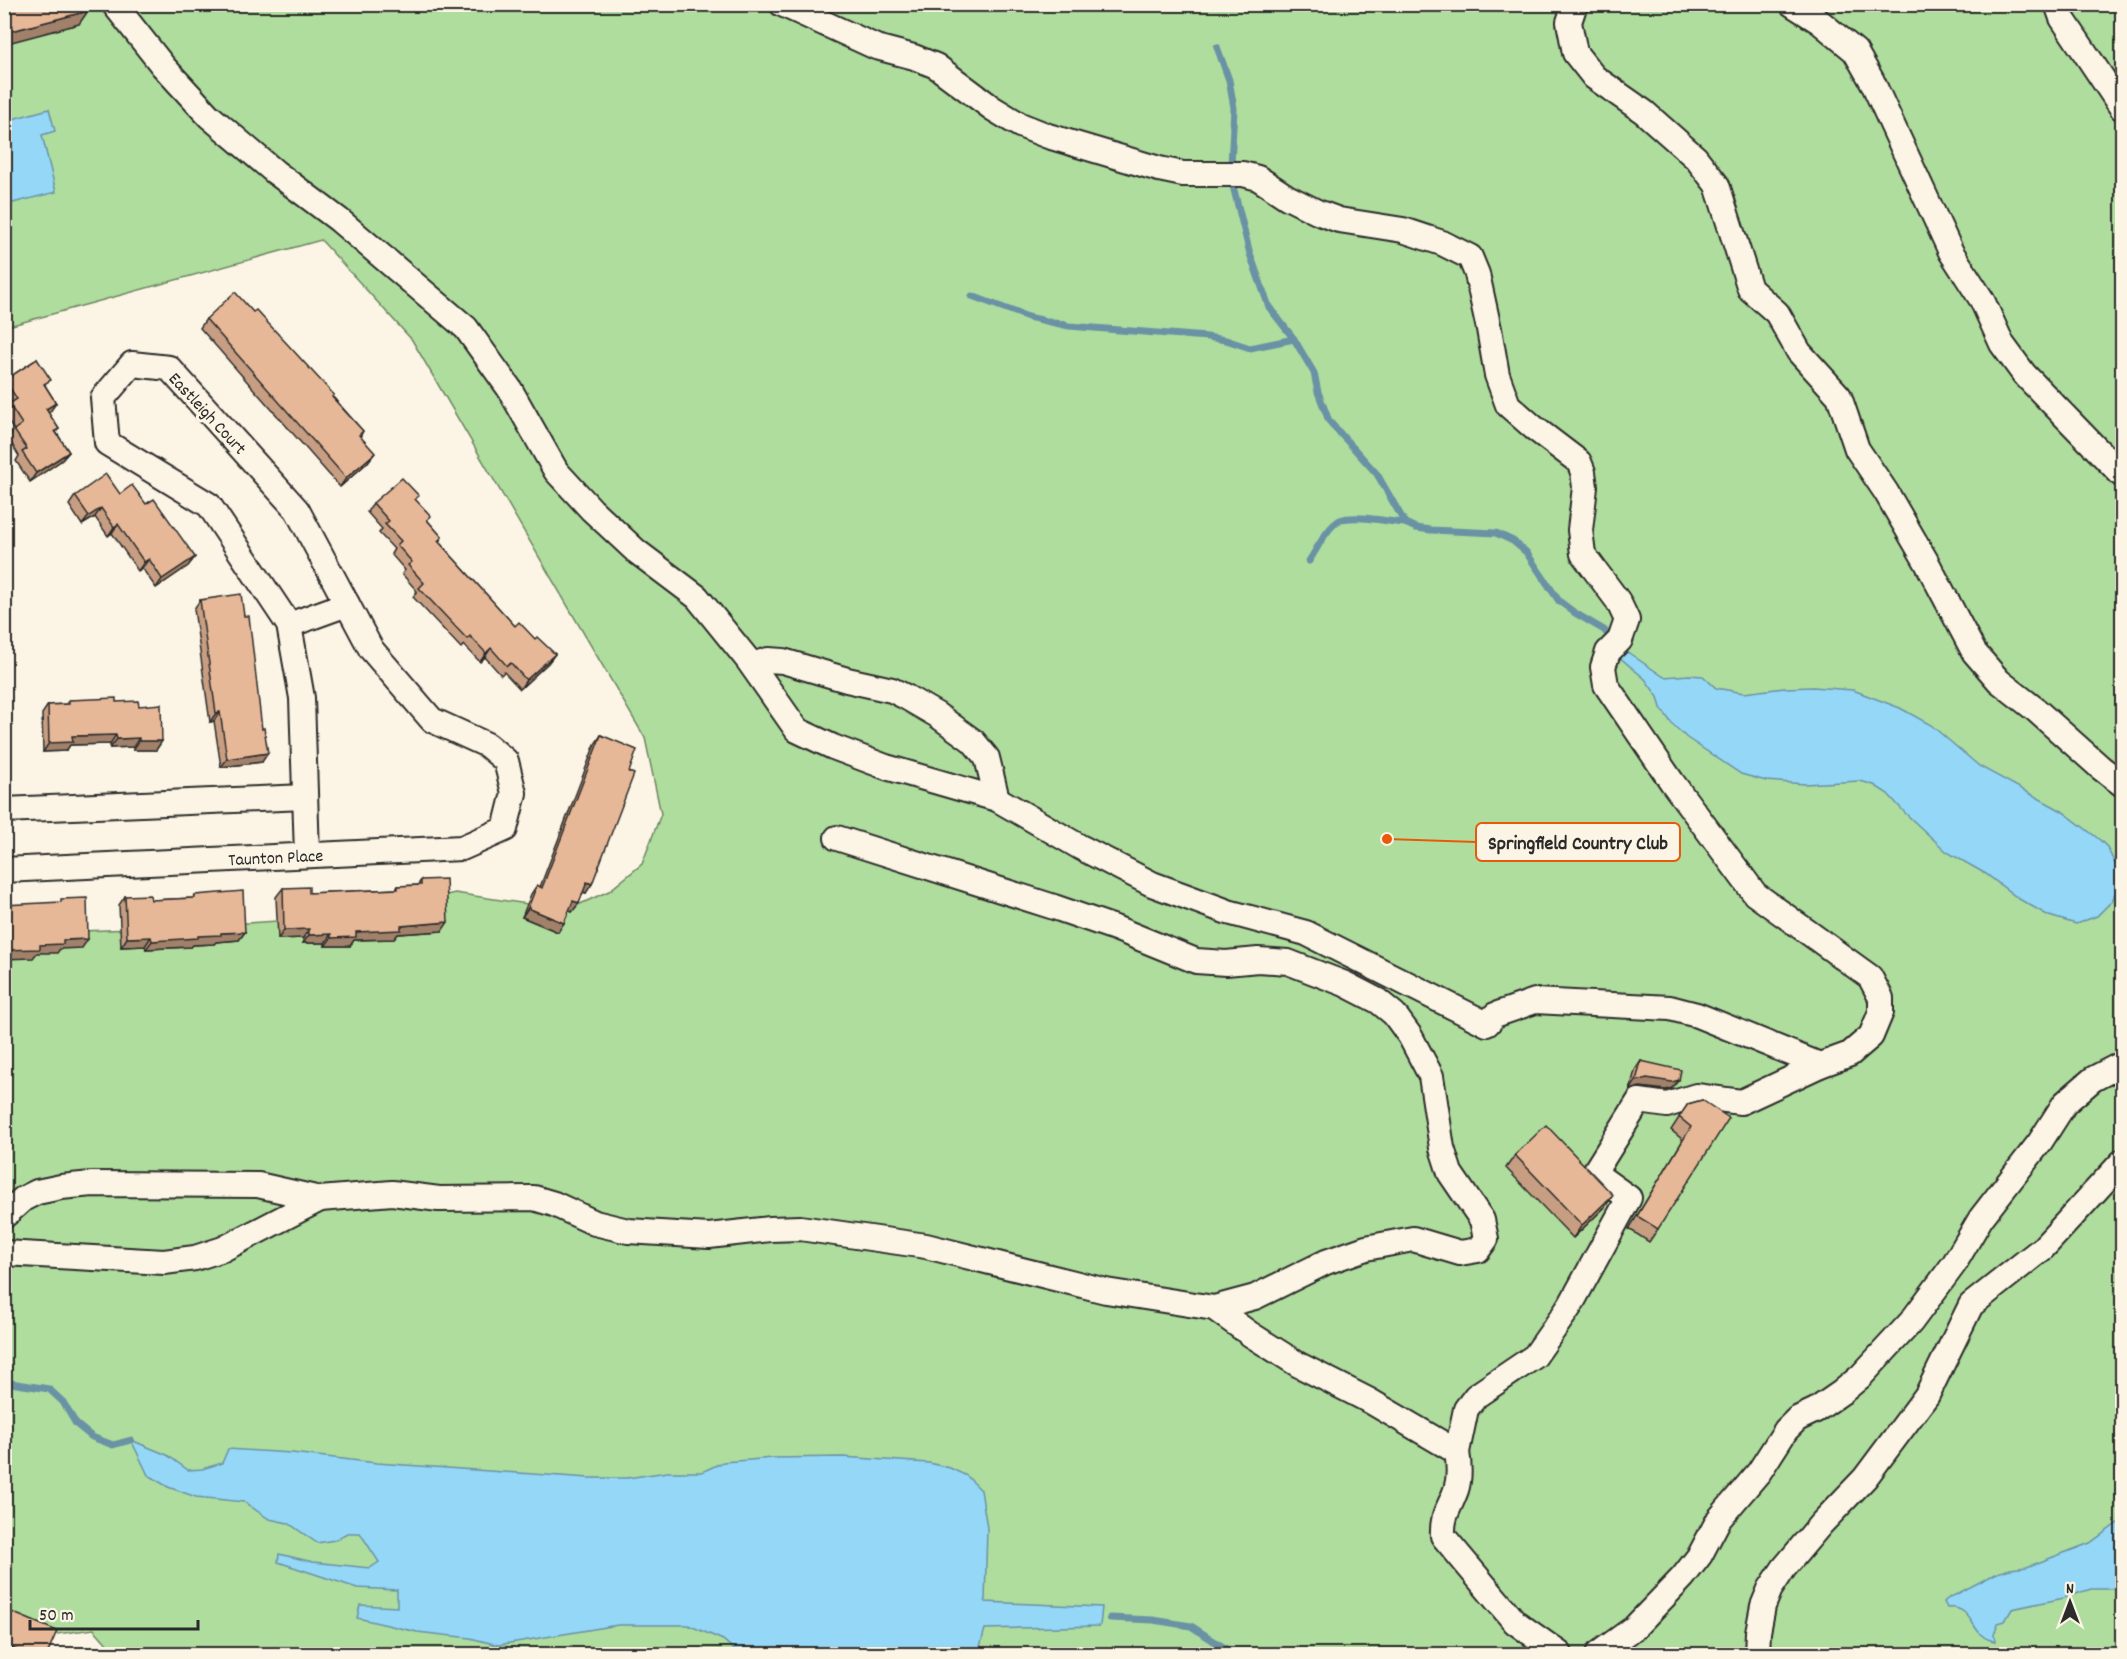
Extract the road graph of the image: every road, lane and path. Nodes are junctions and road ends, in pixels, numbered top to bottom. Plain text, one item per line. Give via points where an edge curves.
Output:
1 (114, 4) edge
2 (782, 4) edge
3 (1575, 4) edge
4 (1792, 4) edge
5 (2057, 4) edge
6 (2122, 108) edge
7 (2122, 475) edge
8 (347, 604) junction
9 (290, 625) junction
10 (752, 665) junction
11 (2122, 784) edge
12 (514, 793) joint
13 (305, 797) junction
14 (997, 800) junction
15 (4, 810) edge
16 (837, 838) dead end
17 (307, 855) junction
18 (4, 870) edge
19 (2122, 1064) edge
20 (1820, 1065) junction
21 (2122, 1162) edge
22 (320, 1199) junction
23 (4, 1216) edge
24 (4, 1253) edge
25 (1214, 1308) junction
26 (1457, 1452) junction
27 (1560, 1654) edge
28 (1598, 1654) edge
29 (1757, 1654) edge

1 - 10 street via 209,116 466,328 509,388 556,471 636,551 697,597
2 - 20 street via 876,47 936,66 1011,120 1048,136 1183,174 1243,174 1258,178 1317,212 1339,220 1403,230 1470,257 1497,375 1508,405 1579,462 1583,472 1583,554 1618,601 1627,620 1603,667 1606,685 1755,894 1870,977 1881,998 1881,1012 1871,1036 1850,1053
3 - 11 street via 1569,22 1575,53 1594,77 1653,120 1696,158 1717,185 1750,289 1778,314 1798,352 1839,396 1857,449 1926,561 1974,652 1999,681
4 - 7 street via 1855,51 1951,252 1982,300 2002,344 2024,374
5 - 6 street via 2062,18
8 - 9 street
8 - 9 street, Eastleigh Court via 297,510 170,368 132,364 103,398 107,442 209,505
8 - 12 street, Eastleigh Court via 371,649 432,720 488,745 506,761
9 - 13 street, Eastleigh Court via 302,698
10 - 14 street via 797,730 886,767
10 - 14 street via 783,661 906,697 973,741 987,758
12 - 17 street, Taunton Place via 505,829 462,848
13 - 15 street
13 - 17 street, Eastleigh Court
14 - 20 street via 1152,884 1228,912 1306,933 1487,1024 1495,1015 1534,1001 1670,1008
16 - 25 street via 1054,907 1196,961 1287,962 1345,984 1394,1014 1431,1076 1442,1148 1450,1173 1482,1220 1486,1239 1478,1250 1460,1253 1413,1239 1366,1248 1326,1262 1254,1297
17 - 18 street, Taunton Place
19 - 28 street via 2093,1079 2065,1103 1911,1322 1861,1376 1786,1430 1759,1472 1719,1519 1683,1577 1634,1628
20 - 26 street via 1741,1102 1696,1096 1667,1105 1639,1101 1594,1173 1629,1198 1570,1306 1534,1356 1476,1396 1466,1409
21 - 29 street via 2043,1248 1971,1305 1927,1395 1865,1478 1821,1524 1770,1589 1758,1632
22 - 23 street via 258,1185 92,1184 37,1192
22 - 24 street via 223,1249 195,1258 164,1262
22 - 25 street via 392,1193 439,1199 534,1198 595,1223 628,1231 709,1236 800,1228 834,1232 926,1246 1106,1291
25 - 26 street via 1299,1365
26 - 27 street via 1456,1489 1443,1519 1443,1536 1515,1622

